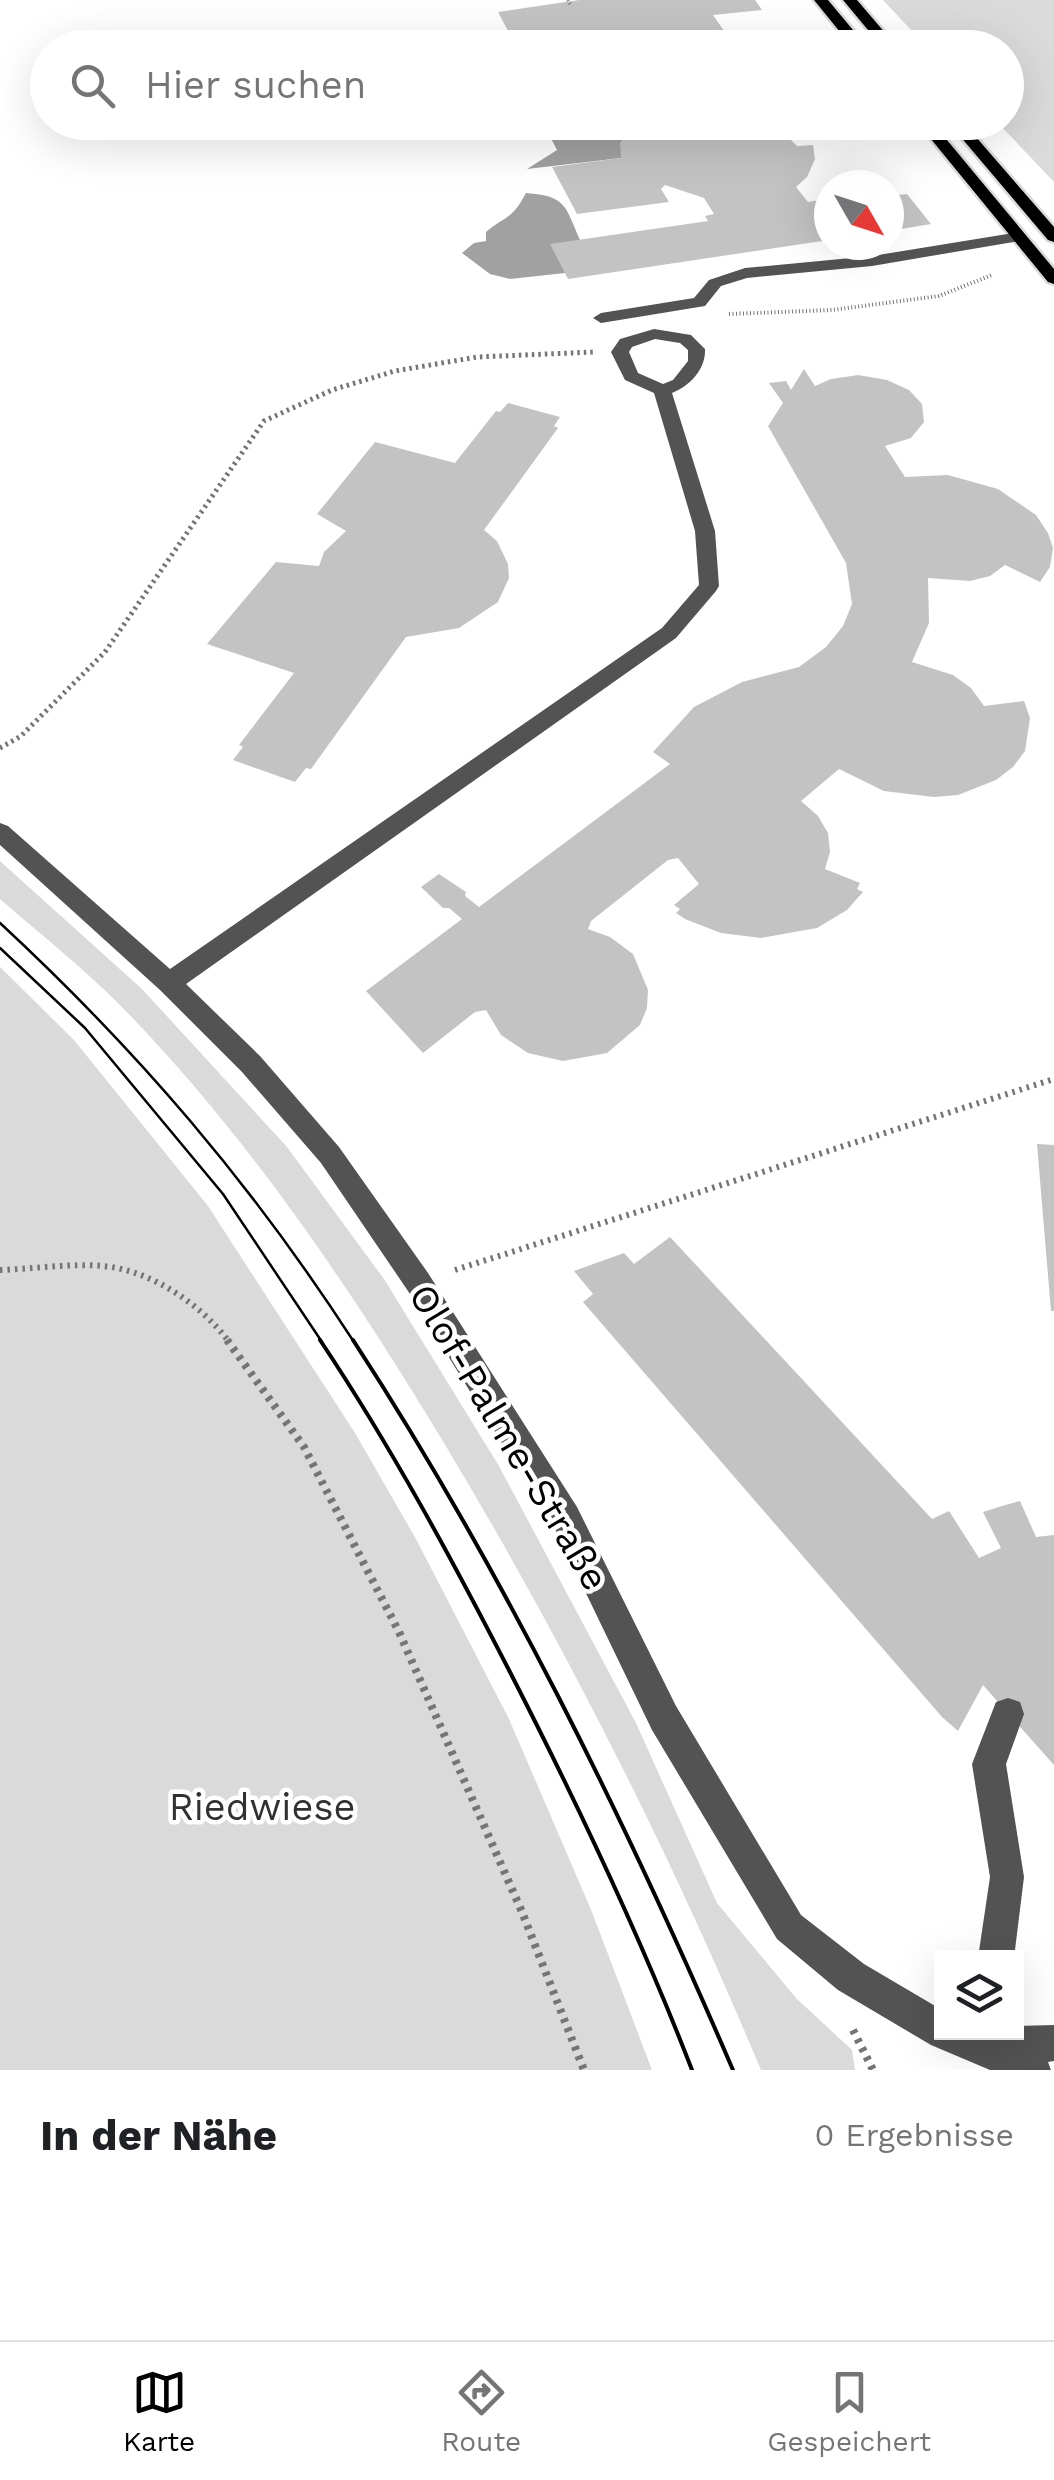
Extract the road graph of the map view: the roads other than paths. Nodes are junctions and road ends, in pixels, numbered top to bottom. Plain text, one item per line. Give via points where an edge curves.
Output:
1 (821, 0) edge
2 (850, 0) edge
3 (846, 30) edge
4 (876, 30) edge
5 (939, 140) edge
6 (971, 140) edge
7 (1019, 237) junction
8 (1054, 237) edge
9 (1054, 280) edge
10 (600, 318) dead end
11 (662, 390) dead end
12 (0, 832) edge
13 (169, 982) junction
14 (1008, 1714) dead end
15 (997, 1950) edge
16 (934, 2027) edge
17 (984, 2040) edge
18 (1054, 2043) edge
19 (1032, 2070) edge

1 - 3 main road
2 - 4 main road
5 - 7 main road
6 - 8 main road
7 - 9 main road
7 - 10 street via 745,273 715,283 699,302
11 - 13 street via 704,531 709,586 669,632
12 - 13 street, Olof-Palme-Straße
13 - 16 street, Olof-Palme-Straße via 330,1155 418,1282 566,1518 664,1718 788,1928
14 - 15 street via 989,1764 1007,1877
17 - 18 street, Olof-Palme-Straße
17 - 19 street, Olof-Palme-Straße

